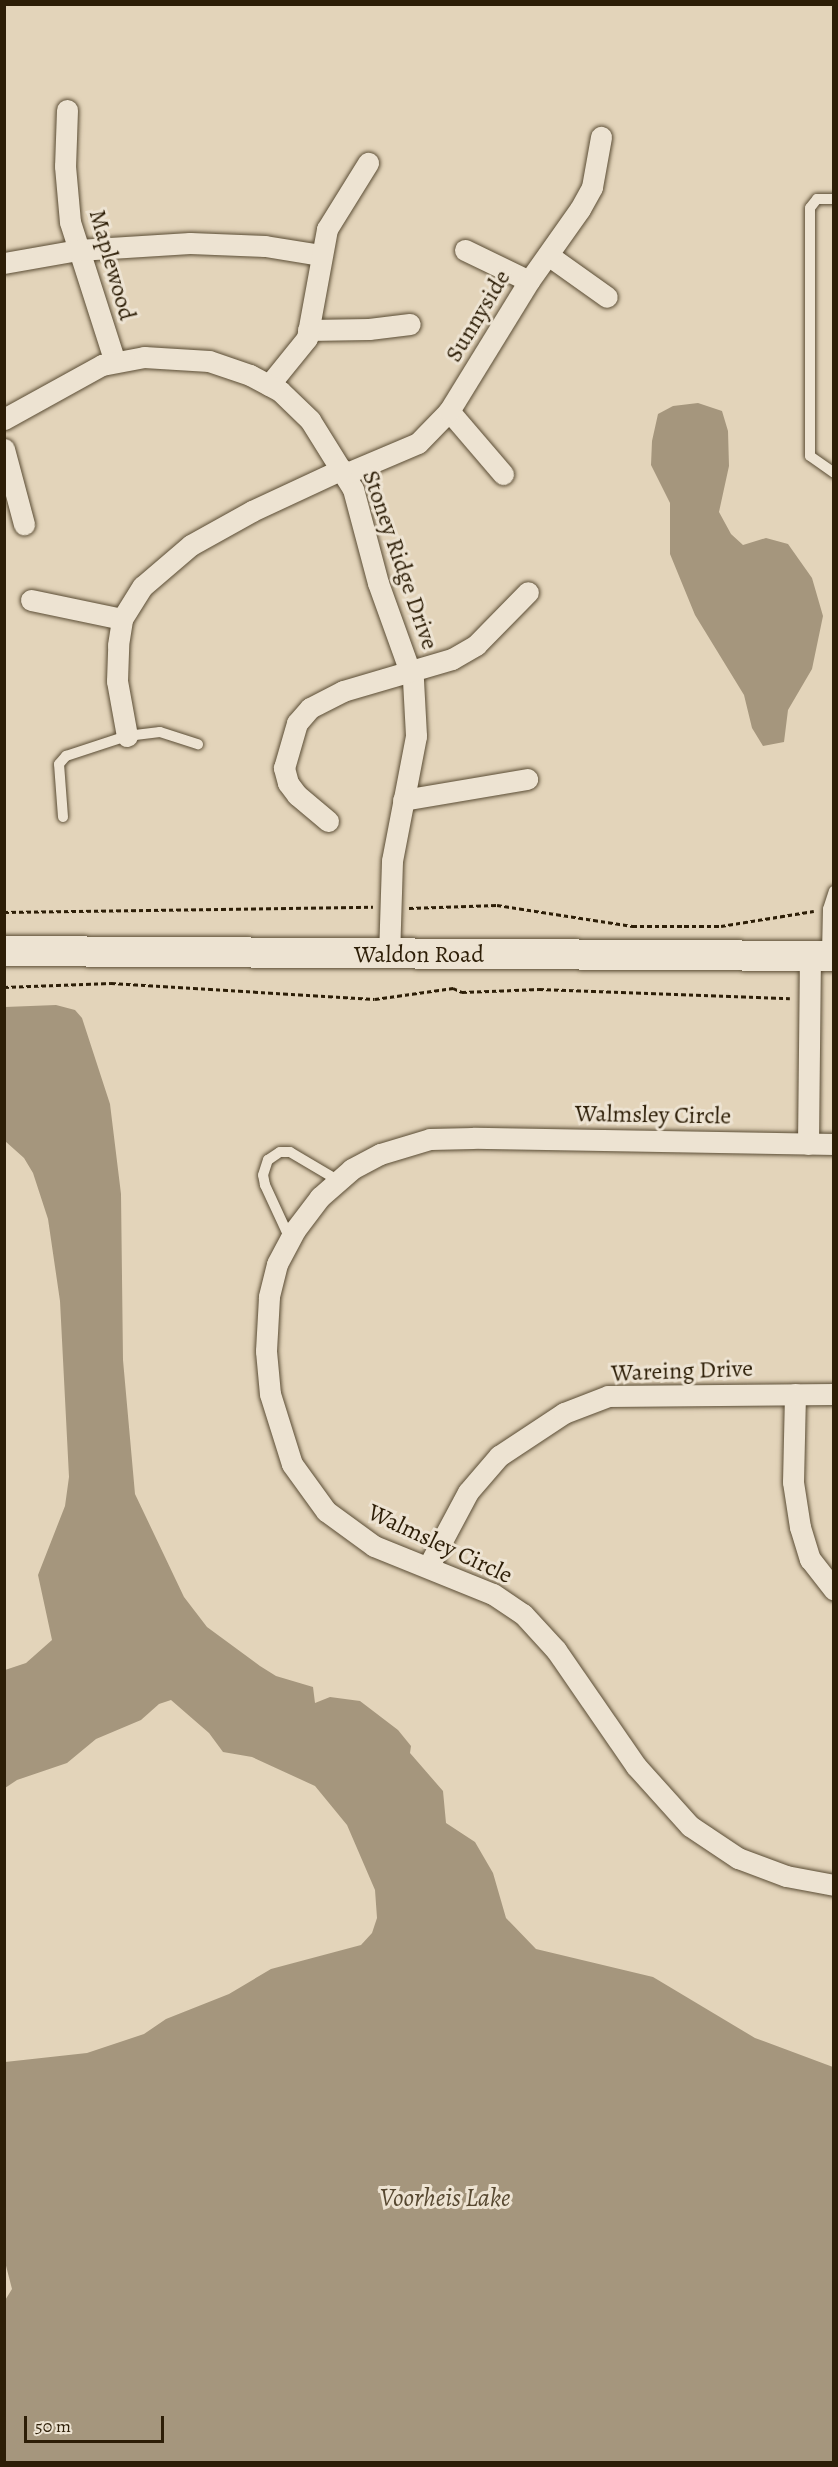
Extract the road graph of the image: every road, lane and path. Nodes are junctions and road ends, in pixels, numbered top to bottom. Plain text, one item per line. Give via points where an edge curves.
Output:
1 (67, 110) dead end
2 (601, 137) dead end
3 (368, 164) dead end
4 (834, 199) edge
5 (78, 250) junction
6 (465, 250) dead end
7 (321, 255) junction
8 (548, 255) junction
9 (4, 263) edge
10 (529, 281) junction
11 (607, 297) dead end
12 (410, 324) dead end
13 (309, 330) junction
14 (115, 362) junction
15 (269, 385) junction
16 (450, 411) junction
17 (4, 419) edge
18 (4, 449) edge
19 (344, 471) junction
20 (834, 473) edge
21 (503, 474) dead end
22 (24, 524) dead end
23 (528, 592) dead end
24 (31, 600) dead end
25 (122, 619) junction
26 (411, 673) junction
27 (127, 736) junction
28 (198, 744) dead end
29 (527, 779) dead end
30 (403, 800) junction
31 (63, 817) dead end
32 (328, 821) dead end
33 (834, 891) edge
34 (4, 951) edge
35 (389, 955) junction
36 (823, 956) edge
37 (4, 987) edge
38 (809, 998) junction
39 (808, 1144) junction
40 (834, 1144) edge
41 (339, 1181) junction
42 (290, 1239) junction
43 (795, 1394) junction
44 (834, 1394) edge
45 (429, 1567) junction
46 (834, 1590) edge
47 (834, 1885) edge

1 - 5 street, Maplewood via 66,177 70,222
2 - 8 street, Sunnyside via 592,187
3 - 7 street via 327,229
4 - 20 lane via 817,199 810,208 810,456
5 - 7 street via 190,243 265,246
5 - 9 street
5 - 14 street, Maplewood
6 - 10 street
7 - 13 street
8 - 10 street, Sunnyside
8 - 11 street
10 - 16 street, Sunnyside
12 - 13 street
13 - 15 street via 307,338
14 - 15 street, Stoney Ridge Drive via 144,357 209,361
14 - 17 street, Stoney Ridge Drive via 102,365
15 - 19 street, Stoney Ridge Drive via 310,420
16 - 19 street, Sunnyside via 418,443
16 - 21 street
18 - 22 street
19 - 25 street, Sunnyside via 252,511 192,545 143,586
19 - 26 street, Stoney Ridge Drive
23 - 26 street via 476,645 452,659
24 - 25 street
25 - 27 street via 117,681
26 - 30 street, Stoney Ridge Drive via 416,736
26 - 32 street via 342,692 310,708 297,723 284,768 288,783
27 - 28 lane via 170,733
27 - 31 lane via 61,759
29 - 30 street
30 - 35 street, Stoney Ridge Drive via 392,861
33 - 36 lane
34 - 35 street, Waldon Road
35 - 36 street, Waldon Road
36 - 38 street
37 - 38 path via 111,983 375,999 453,988 462,992 538,989
38 - 39 street
39 - 40 street, Walmsley Circle
39 - 41 street, Walmsley Circle via 430,1140 380,1154
41 - 42 street, Walmsley Circle via 320,1197
41 - 42 lane via 290,1152 280,1152 268,1160 263,1175
42 - 45 street, Walmsley Circle via 278,1263 269,1297 266,1352 270,1395 292,1464 326,1511 355,1534
43 - 44 street, Wareing Drive
43 - 45 street, Wareing Drive via 608,1396 564,1413 524,1436 468,1492
43 - 46 street via 793,1482 800,1527 810,1559
45 - 47 street, Walmsley Circle via 493,1594 523,1614 556,1650 636,1766 690,1826 738,1858 786,1876

